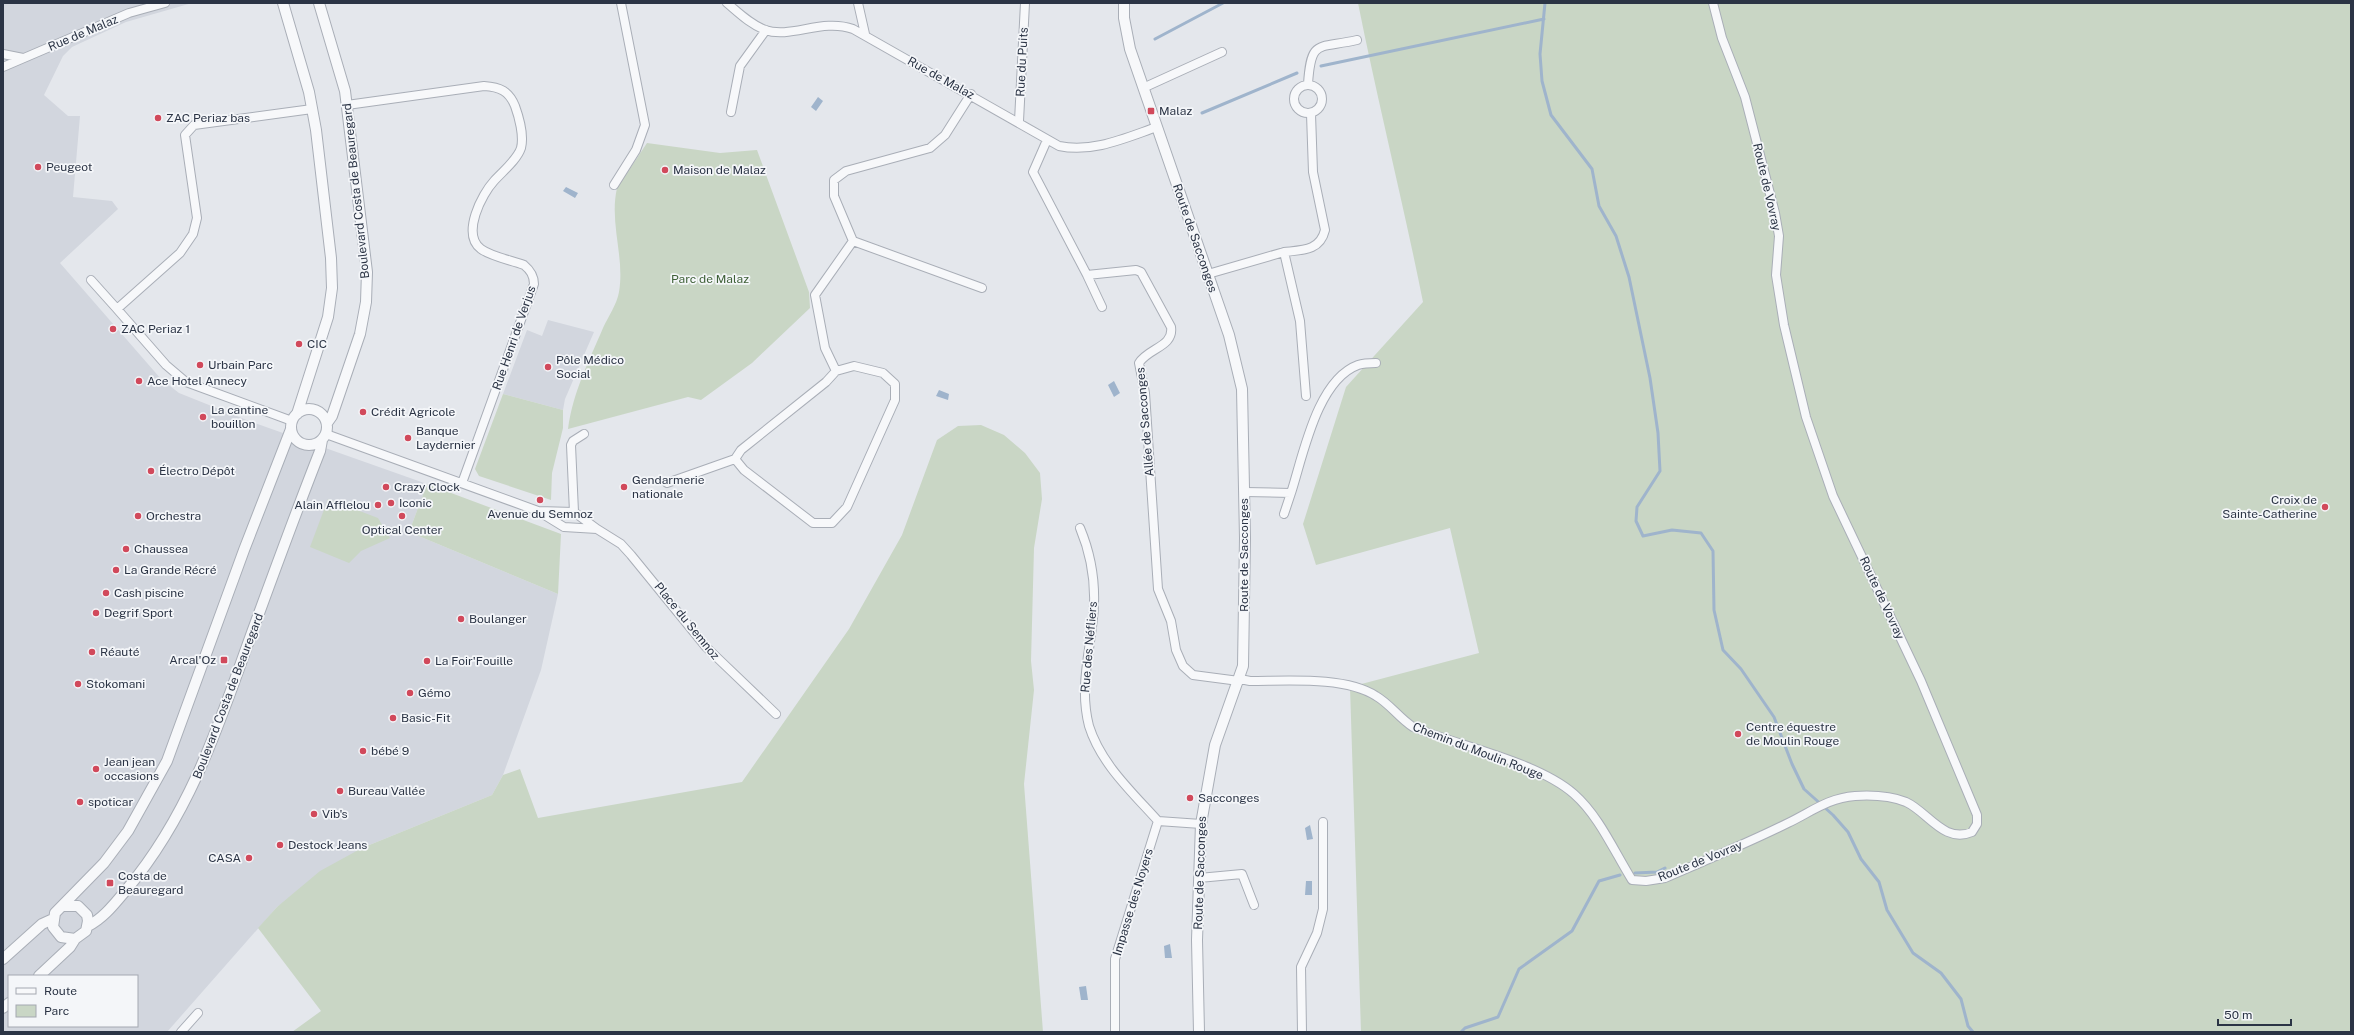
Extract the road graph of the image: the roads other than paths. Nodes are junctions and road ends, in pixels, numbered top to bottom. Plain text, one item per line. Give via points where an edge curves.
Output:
1 (165, 3) edge
2 (283, 3) edge
3 (319, 3) edge
4 (621, 3) edge
5 (728, 3) edge
6 (858, 3) edge
7 (1025, 3) edge
8 (1124, 3) edge
9 (1713, 3) edge
10 (766, 30) junction
11 (865, 34) junction
12 (1357, 40) dead end
13 (1222, 52) dead end
14 (3, 54) edge
15 (24, 58) junction
16 (3, 67) edge
17 (1308, 84) junction
18 (1143, 88) junction
19 (971, 94) junction
20 (347, 105) junction
21 (312, 109) junction
22 (731, 112) dead end
23 (1311, 114) junction
24 (1019, 121) junction
25 (1157, 127) junction
26 (1047, 140) junction
27 (614, 185) dead end
28 (853, 241) junction
29 (1284, 252) junction
30 (1208, 274) junction
31 (1087, 275) junction
32 (91, 280) dead end
33 (982, 288) dead end
34 (1102, 307) dead end
35 (117, 309) junction
36 (1376, 363) dead end
37 (836, 371) junction
38 (1306, 396) dead end
39 (294, 422) junction
40 (327, 423) junction
41 (584, 434) dead end
42 (324, 437) junction
43 (735, 459) junction
44 (462, 483) junction
45 (667, 483) dead end
46 (1245, 492) junction
47 (1291, 494) junction
48 (538, 511) junction
49 (574, 512) junction
50 (1284, 514) dead end
51 (1080, 528) dead end
52 (597, 529) junction
53 (1239, 680) junction
54 (776, 714) dead end
55 (1158, 821) junction
56 (1323, 822) dead end
57 (1200, 824) junction
58 (1199, 878) junction
59 (1632, 880) joint
60 (1254, 905) dead end
61 (64, 906) junction
62 (53, 919) junction
63 (88, 926) junction
64 (75, 939) junction
65 (3, 959) edge
66 (40, 975) edge
67 (198, 1013) dead end
68 (181, 1032) edge
69 (1115, 1032) edge
70 (1199, 1032) edge
71 (1302, 1032) edge

1 - 15 street, Rue de Malaz via 129,13
2 - 21 street
3 - 20 street, Boulevard Costa de Beauregard
4 - 27 street via 645,125 636,150
5 - 10 street, Rue de Malaz via 748,21
6 - 11 street
7 - 24 street, Rue du Puits
8 - 18 street, Route de Sacconges via 1130,49
9 - 59 street, Route de Vovray via 1722,38 1745,97 1775,213 1778,236 1776,275 1784,325 1806,417 1833,496 1924,687 1977,815 1977,824 1972,832 1958,835 1944,830 1906,802 1880,796 1854,796 1829,800 1789,823 1665,878
10 - 11 street, Rue de Malaz via 790,31 831,24 845,26
10 - 22 street via 740,66
11 - 19 street, Rue de Malaz
12 - 17 street via 1323,45 1315,50 1309,60
13 - 18 street
14 - 15 street
15 - 16 street, Rue de Malaz
17 - 23 street via 1320,91 1322,98 1321,105
17 - 23 street via 1296,90 1293,97 1297,110
18 - 25 street, Route de Sacconges
19 - 24 street, Rue de Malaz
19 - 28 street via 945,135 930,148 846,171 834,180 834,196
20 - 40 street, Boulevard Costa de Beauregard via 367,272 366,302 360,334 332,416
20 - 44 street, Rue Henri de Verjus via 484,86 496,87 506,92 516,110 522,141 520,150 487,189 472,231 480,249 524,265 534,278 534,284
21 - 35 street via 194,125 185,134 197,218 193,234 180,253
21 - 39 street via 331,258 332,288 328,317
23 - 29 street via 1313,172 1324,230 1323,238 1307,250
24 - 26 street, Rue de Malaz
25 - 26 street, Rue de Malaz via 1115,142 1080,149 1059,146
25 - 30 street, Route de Sacconges
26 - 31 street via 1033,172
28 - 33 street
28 - 37 street via 815,295 825,348
29 - 30 street
29 - 38 street via 1300,321
30 - 46 street, Route de Sacconges via 1237,361 1242,389
31 - 34 street
31 - 53 street, Allée de Sacconges via 1136,270 1141,272 1172,327 1171,337 1167,342 1146,354 1139,363 1145,393 1158,588 1171,621 1176,650 1183,666 1193,675
32 - 35 street
35 - 39 street via 166,365 186,382
36 - 47 street via 1356,365 1329,390 1318,410
37 - 43 street via 826,382 741,450
37 - 43 street via 854,366 883,372 895,384 895,400 847,507 832,523 813,523 744,470
39 - 40 street via 306,410 315,410
39 - 42 street via 295,438 302,444 313,445
39 - 61 street via 167,761 128,831 104,863
40 - 42 street, Boulevard Costa de Beauregard
41 - 49 street via 571,445
42 - 44 street
42 - 63 street, Boulevard Costa de Beauregard via 222,717 196,780 182,809 136,879 98,921
43 - 45 street
44 - 48 street
46 - 47 street
46 - 53 street, Route de Sacconges via 1243,663
47 - 50 street
48 - 49 street
48 - 52 street via 564,527
49 - 52 street, Place du Semnoz
51 - 55 street, Rue des Néfliers via 1090,557 1094,586 1093,622 1084,683 1090,726 1106,761
52 - 54 street, Place du Semnoz via 608,534 643,567 706,647
53 - 57 street, Route de Sacconges via 1215,745
53 - 59 street, Chemin du Moulin Rouge via 1340,684 1364,689 1378,696 1402,720 1413,727 1534,770 1555,780 1574,794 1590,812
55 - 57 street
55 - 69 street, Impasse des Noyers via 1116,959
56 - 71 street via 1323,910 1317,933 1301,967
57 - 58 street, Route de Sacconges
58 - 60 street via 1242,874
58 - 70 street, Route de Sacconges
61 - 62 street via 55,913
61 - 63 street via 78,906 84,911
62 - 64 street via 53,927 57,934 66,939
62 - 65 street via 42,924
63 - 64 street, Boulevard Costa de Beauregard via 81,936
64 - 66 street, Boulevard Costa de Beauregard
67 - 68 street

